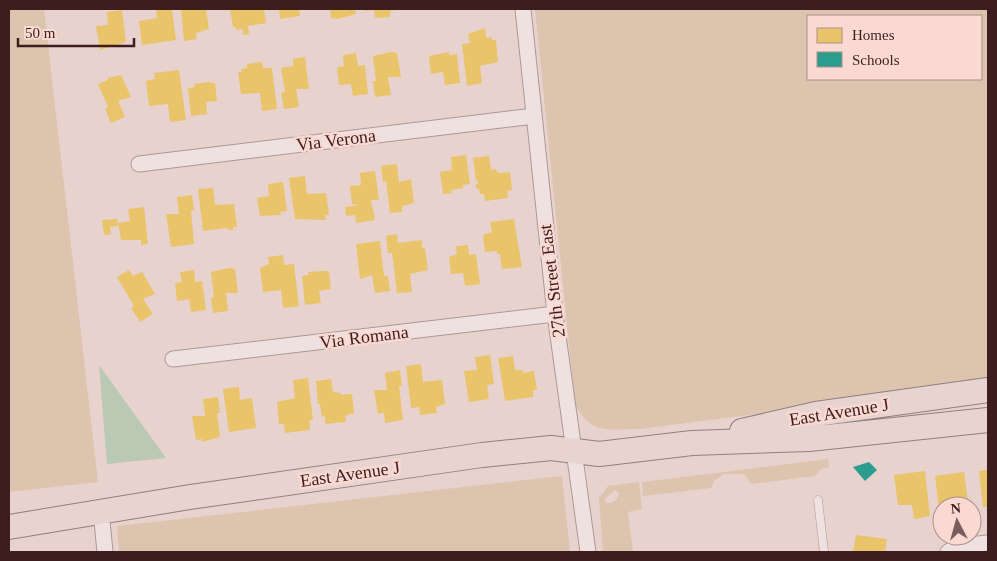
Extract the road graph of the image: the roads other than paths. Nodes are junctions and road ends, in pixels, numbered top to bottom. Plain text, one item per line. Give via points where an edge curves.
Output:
1 (523, 9) edge
2 (534, 116) junction
3 (139, 164) dead end
4 (555, 314) junction
5 (173, 359) dead end
6 (988, 390) edge
7 (988, 420) edge
8 (692, 443) junction
9 (574, 451) junction
10 (818, 500) dead end
11 (101, 511) junction
12 (9, 527) edge
13 (988, 544) edge
14 (105, 552) edge
15 (588, 552) edge
16 (824, 552) edge
17 (948, 552) edge

1 - 2 street, 27th Street East
2 - 3 street, Via Verona
2 - 4 street, 27th Street East
4 - 5 street, Via Romana
4 - 9 street, 27th Street East
6 - 8 main road, East Avenue J via 816,414
7 - 8 main road, East Avenue J via 809,439
8 - 9 main road, East Avenue J via 600,454
9 - 11 main road, East Avenue J via 551,448 482,455
9 - 15 street, 27th Street East
10 - 16 lane
11 - 12 main road, East Avenue J
11 - 14 street
13 - 17 street via 957,546

